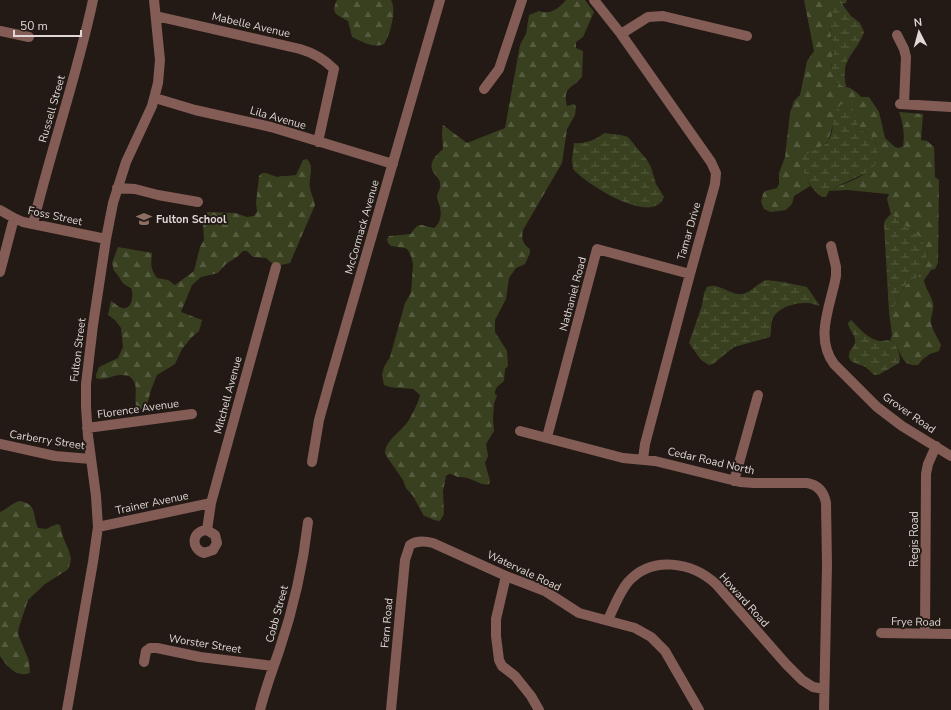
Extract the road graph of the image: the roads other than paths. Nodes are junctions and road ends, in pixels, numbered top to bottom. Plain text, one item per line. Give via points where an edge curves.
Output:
1 (93, 0) edge
2 (154, 0) edge
3 (440, 0) edge
4 (522, 0) edge
5 (594, 0) edge
6 (156, 16) junction
7 (0, 31) edge
8 (621, 34) junction
9 (897, 35) dead end
10 (747, 36) dead end
11 (29, 37) dead end
12 (484, 89) dead end
13 (155, 98) junction
14 (951, 107) edge
15 (318, 142) junction
16 (393, 164) junction
17 (117, 188) junction
18 (198, 202) dead end
19 (0, 210) edge
20 (14, 218) junction
21 (33, 224) junction
22 (106, 239) junction
23 (831, 246) dead end
24 (276, 267) dead end
25 (0, 272) edge
26 (690, 274) junction
27 (758, 395) dead end
28 (192, 414) dead end
29 (87, 428) junction
30 (520, 431) dead end
31 (547, 437) junction
32 (0, 444) edge
33 (936, 446) junction
34 (951, 456) edge
35 (91, 459) junction
36 (643, 459) junction
37 (312, 462) dead end
38 (734, 480) junction
39 (211, 503) junction
40 (308, 522) dead end
41 (98, 527) junction
42 (207, 530) dead end
43 (415, 542) joint
44 (506, 576) junction
45 (608, 620) junction
46 (881, 633) dead end
47 (925, 634) junction
48 (951, 634) edge
49 (144, 662) dead end
50 (273, 666) junction
51 (824, 689) junction
52 (67, 710) edge
53 (260, 710) edge
54 (391, 710) edge
55 (539, 710) edge
56 (699, 710) edge
57 (824, 710) edge

1 - 21 street, Russell Street
2 - 6 street, Fulton Street
3 - 16 street, McCormack Avenue
4 - 12 street via 499,69
5 - 8 street, Tamar Drive
6 - 13 street, Fulton Street via 160,64
6 - 15 street, Mabelle Avenue via 305,50 324,60 334,69
7 - 11 street
8 - 10 street via 645,19 663,16
8 - 26 street, Tamar Drive via 715,170 715,184
9 - 14 street via 906,57 902,104
13 - 15 street, Lila Avenue via 195,110 256,123
13 - 17 street, Fulton Street
15 - 16 street, Lila Avenue
16 - 37 street, McCormack Avenue via 329,384
17 - 18 street via 135,189
17 - 22 street, Fulton Street
19 - 20 street, Foss Street
20 - 21 street, Foss Street
20 - 25 street
21 - 22 street, Foss Street
22 - 29 street, Fulton Street via 88,372
23 - 33 street, Grover Road via 836,272 824,334 832,362 877,407
24 - 39 street, Mitchell Avenue
26 - 31 street, Nathaniel Road via 597,249
26 - 36 street, Tamar Drive
27 - 38 street
28 - 29 street, Florence Avenue
29 - 35 street, Fulton Street
30 - 31 street, Cedar Road North
31 - 36 street, Cedar Road North via 623,458
32 - 35 street, Carberry Street via 55,456
33 - 34 street, Grover Road
33 - 47 street, Regis Road via 926,474
35 - 41 street, Fulton Street
36 - 38 street, Cedar Road North
38 - 51 street, Cedar Road North via 809,484 818,488 825,496 827,565
39 - 41 street, Trainer Avenue
39 - 42 street, Mitchell Avenue
40 - 50 street, Cobb Street via 299,578
41 - 52 street, Fulton Street
43 - 44 street, Watervale Road via 433,543
43 - 54 street, Fern Road via 408,549 404,570
44 - 45 street, Watervale Road via 545,591 579,613
44 - 55 street via 496,619 499,660 532,696
45 - 51 street, Howard Road via 624,588 637,575 656,566 688,567 702,573 716,584 802,680 813,687
45 - 56 street, Watervale Road via 635,628 656,641 665,651
46 - 47 street, Frye Road
47 - 48 street, Frye Road
49 - 50 street, Worster Street via 146,651 153,648
50 - 53 street, Cobb Street
51 - 57 street, Cedar Road North

